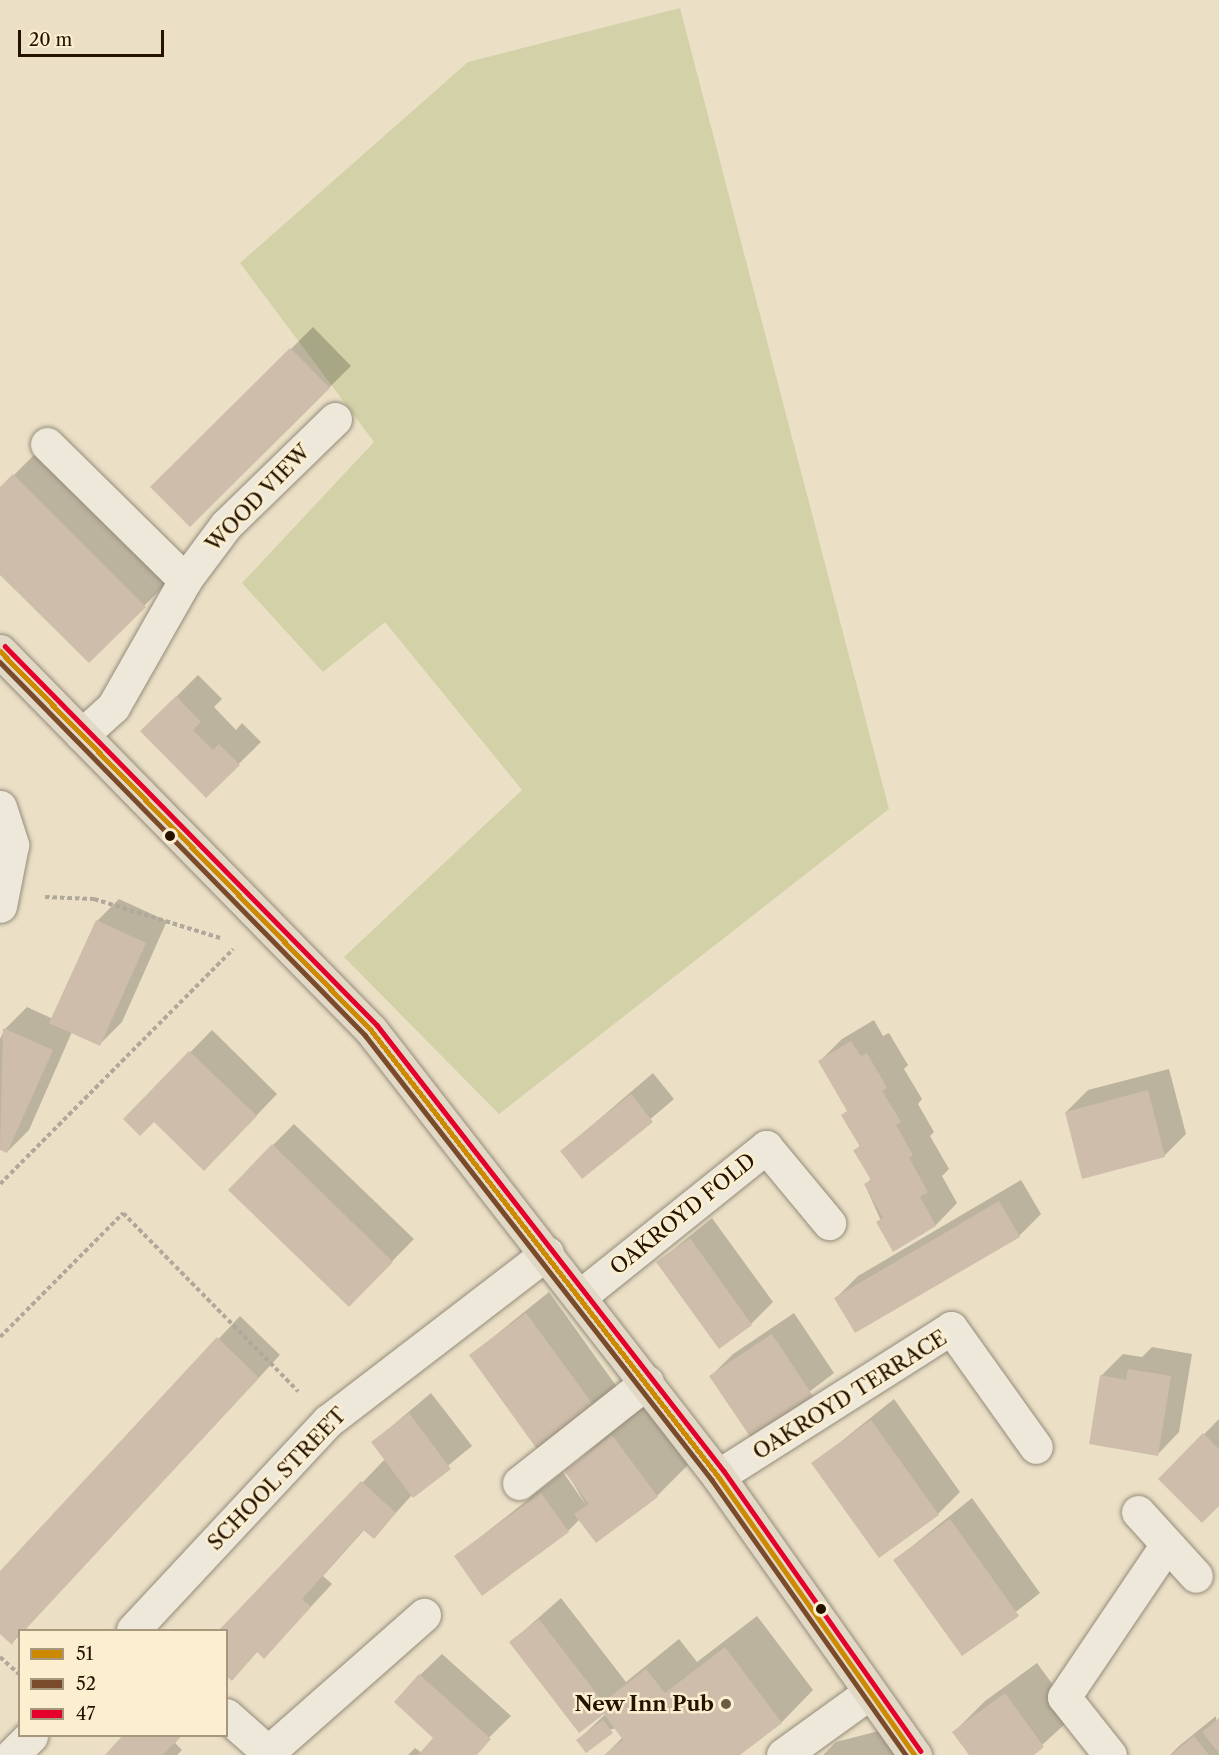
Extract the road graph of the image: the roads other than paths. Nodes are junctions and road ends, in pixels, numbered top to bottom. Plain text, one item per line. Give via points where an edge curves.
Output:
1 (335, 419) dead end
2 (46, 444) dead end
3 (185, 580) junction
4 (0, 651) edge
5 (82, 735) junction
6 (0, 807) edge
7 (1, 901) edge
8 (829, 1223) dead end
9 (547, 1253) junction
10 (579, 1297) junction
11 (647, 1382) junction
12 (1036, 1447) dead end
13 (718, 1476) junction
14 (519, 1483) dead end
15 (1138, 1512) dead end
16 (1165, 1547) junction
17 (1196, 1576) dead end
18 (424, 1615) dead end
19 (134, 1629) edge
20 (869, 1693) junction
21 (228, 1717) edge
22 (30, 1737) edge
23 (266, 1754) edge
24 (12, 1755) edge
25 (783, 1755) edge
26 (915, 1755) edge
27 (1110, 1755) edge

1 - 3 street, WOOD VIEW via 226,525
2 - 3 street
3 - 5 street, WOOD VIEW via 113,707
4 - 5 main road
5 - 9 main road via 371,1030
6 - 7 street via 12,846
8 - 10 street, OAKROYD FOLD via 766,1147
9 - 10 main road
9 - 19 street, SCHOOL STREET via 328,1421
10 - 11 main road
11 - 13 main road
11 - 14 street
12 - 13 street, OAKROYD TERRACE via 951,1328
13 - 20 main road
15 - 16 street
16 - 17 street
16 - 27 street via 1064,1697
18 - 23 street
20 - 25 street
20 - 26 main road
21 - 23 street
22 - 24 street

